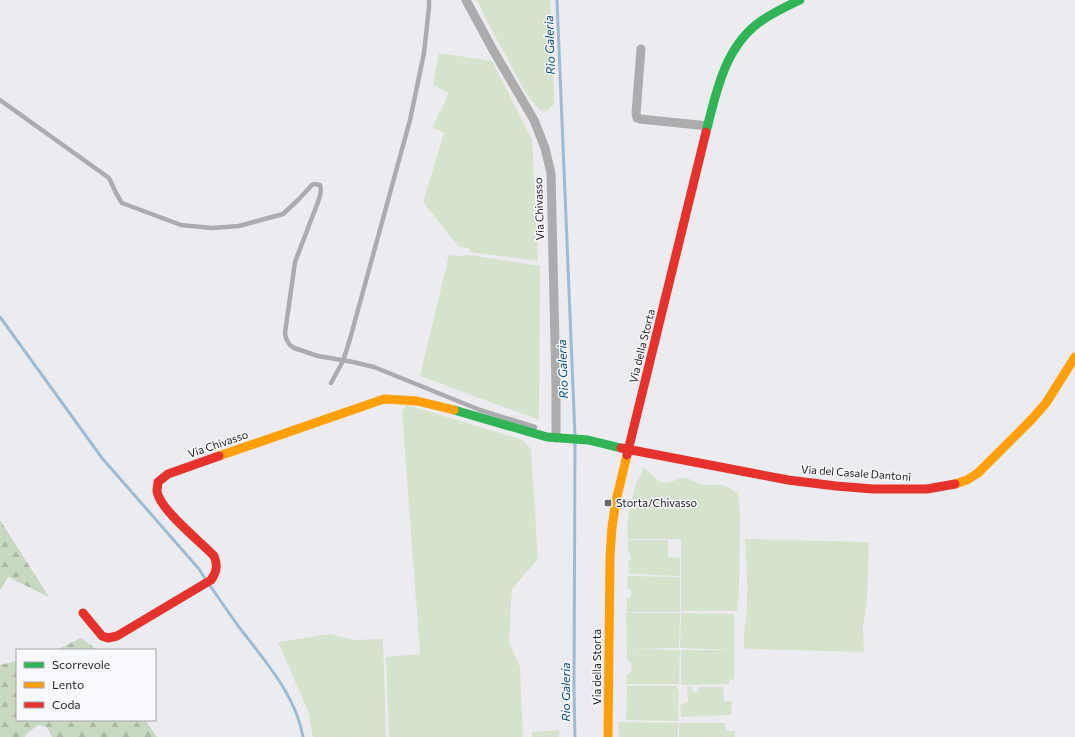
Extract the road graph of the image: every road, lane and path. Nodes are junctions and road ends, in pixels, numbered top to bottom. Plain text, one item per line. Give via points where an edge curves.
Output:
1 (429, 0) edge
2 (466, 0) edge
3 (800, 0) edge
4 (640, 49) dead end
5 (0, 100) edge
6 (708, 126) junction
7 (1075, 357) edge
8 (343, 361) junction
9 (331, 383) dead end
10 (542, 429) dead end
11 (549, 431) dead end
12 (556, 438) junction
13 (629, 450) junction
14 (83, 613) dead end
15 (608, 737) edge

1 - 8 lane via 424,53 410,120
2 - 12 street, Via Chivasso via 534,120 551,173
3 - 6 street, Via della Storta via 763,19 740,42 722,74
4 - 6 street via 637,118
5 - 8 lane via 110,178 122,203 181,226 240,226 283,214 312,185 320,186 320,196 295,262 285,333 294,348
6 - 13 street, Via della Storta
7 - 13 street, Via del Casale Dantoni via 1046,403 1032,419 978,473 957,484 927,489 889,490 810,483
8 - 9 lane
8 - 10 lane via 374,367 480,410
11 - 12 lane
12 - 13 street, Via Chivasso via 588,440
12 - 14 street, Via Chivasso via 427,403 384,399 165,475 158,483 160,497 172,516 214,556 216,567 213,578 111,638 99,634
13 - 15 street, Via della Storta via 612,527

